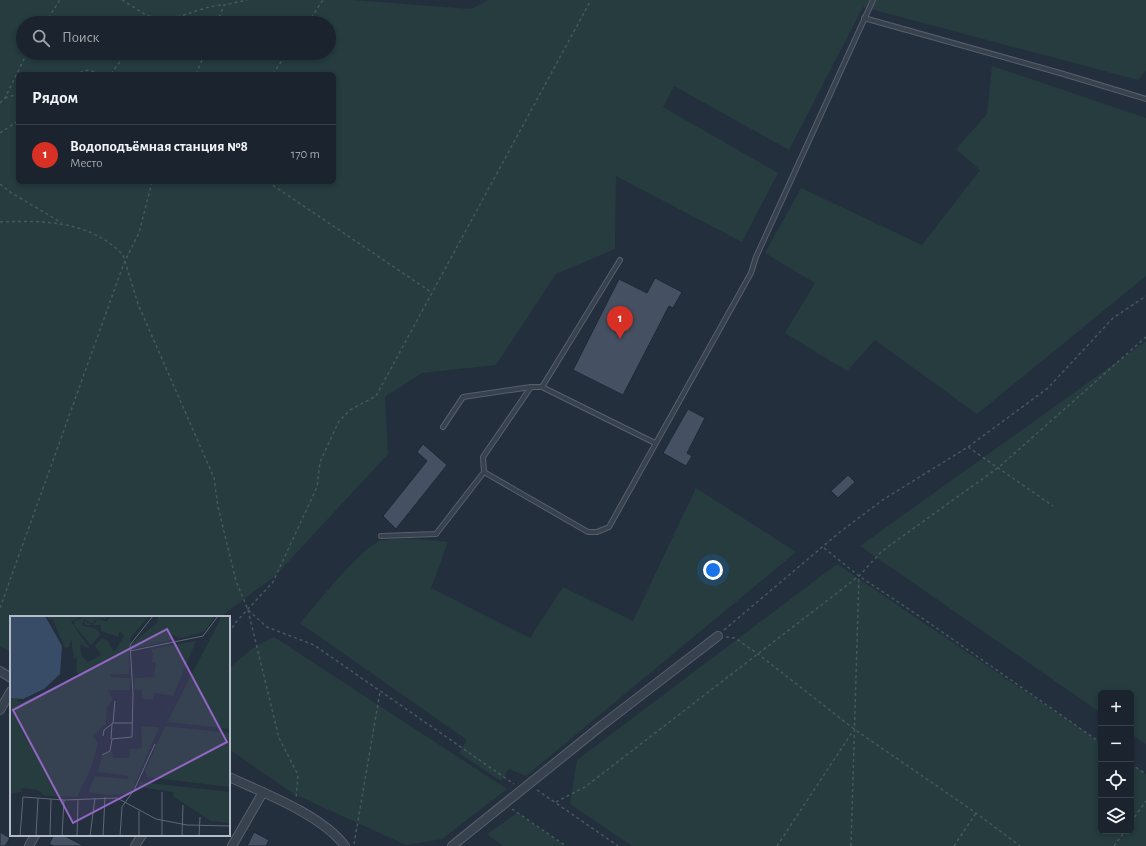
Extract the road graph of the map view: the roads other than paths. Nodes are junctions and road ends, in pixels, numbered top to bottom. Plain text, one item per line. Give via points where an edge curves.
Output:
1 (873, 0) edge
2 (864, 18) junction
3 (1146, 99) edge
4 (620, 260) dead end
5 (531, 387) junction
6 (542, 387) junction
7 (443, 427) dead end
8 (655, 443) junction
9 (484, 472) junction
10 (381, 536) dead end
11 (718, 636) road end
12 (0, 671) edge
13 (10, 677) edge
14 (10, 693) edge
15 (0, 710) edge
16 (230, 777) edge
17 (263, 792) junction
18 (34, 836) edge
19 (141, 836) edge
20 (29, 846) edge
21 (135, 846) edge
22 (232, 846) edge
23 (346, 846) edge
24 (452, 846) edge

1 - 2 lane
2 - 3 lane via 1060,72
2 - 8 lane via 751,273
4 - 6 lane
5 - 6 lane
5 - 7 lane via 463,397
5 - 9 lane via 483,457
6 - 8 lane
8 - 9 lane via 609,527 596,532 588,532
9 - 10 lane via 436,534
11 - 24 street
12 - 13 street
14 - 15 street
16 - 17 street
17 - 22 street
17 - 23 street via 331,831
18 - 20 street
19 - 21 street

